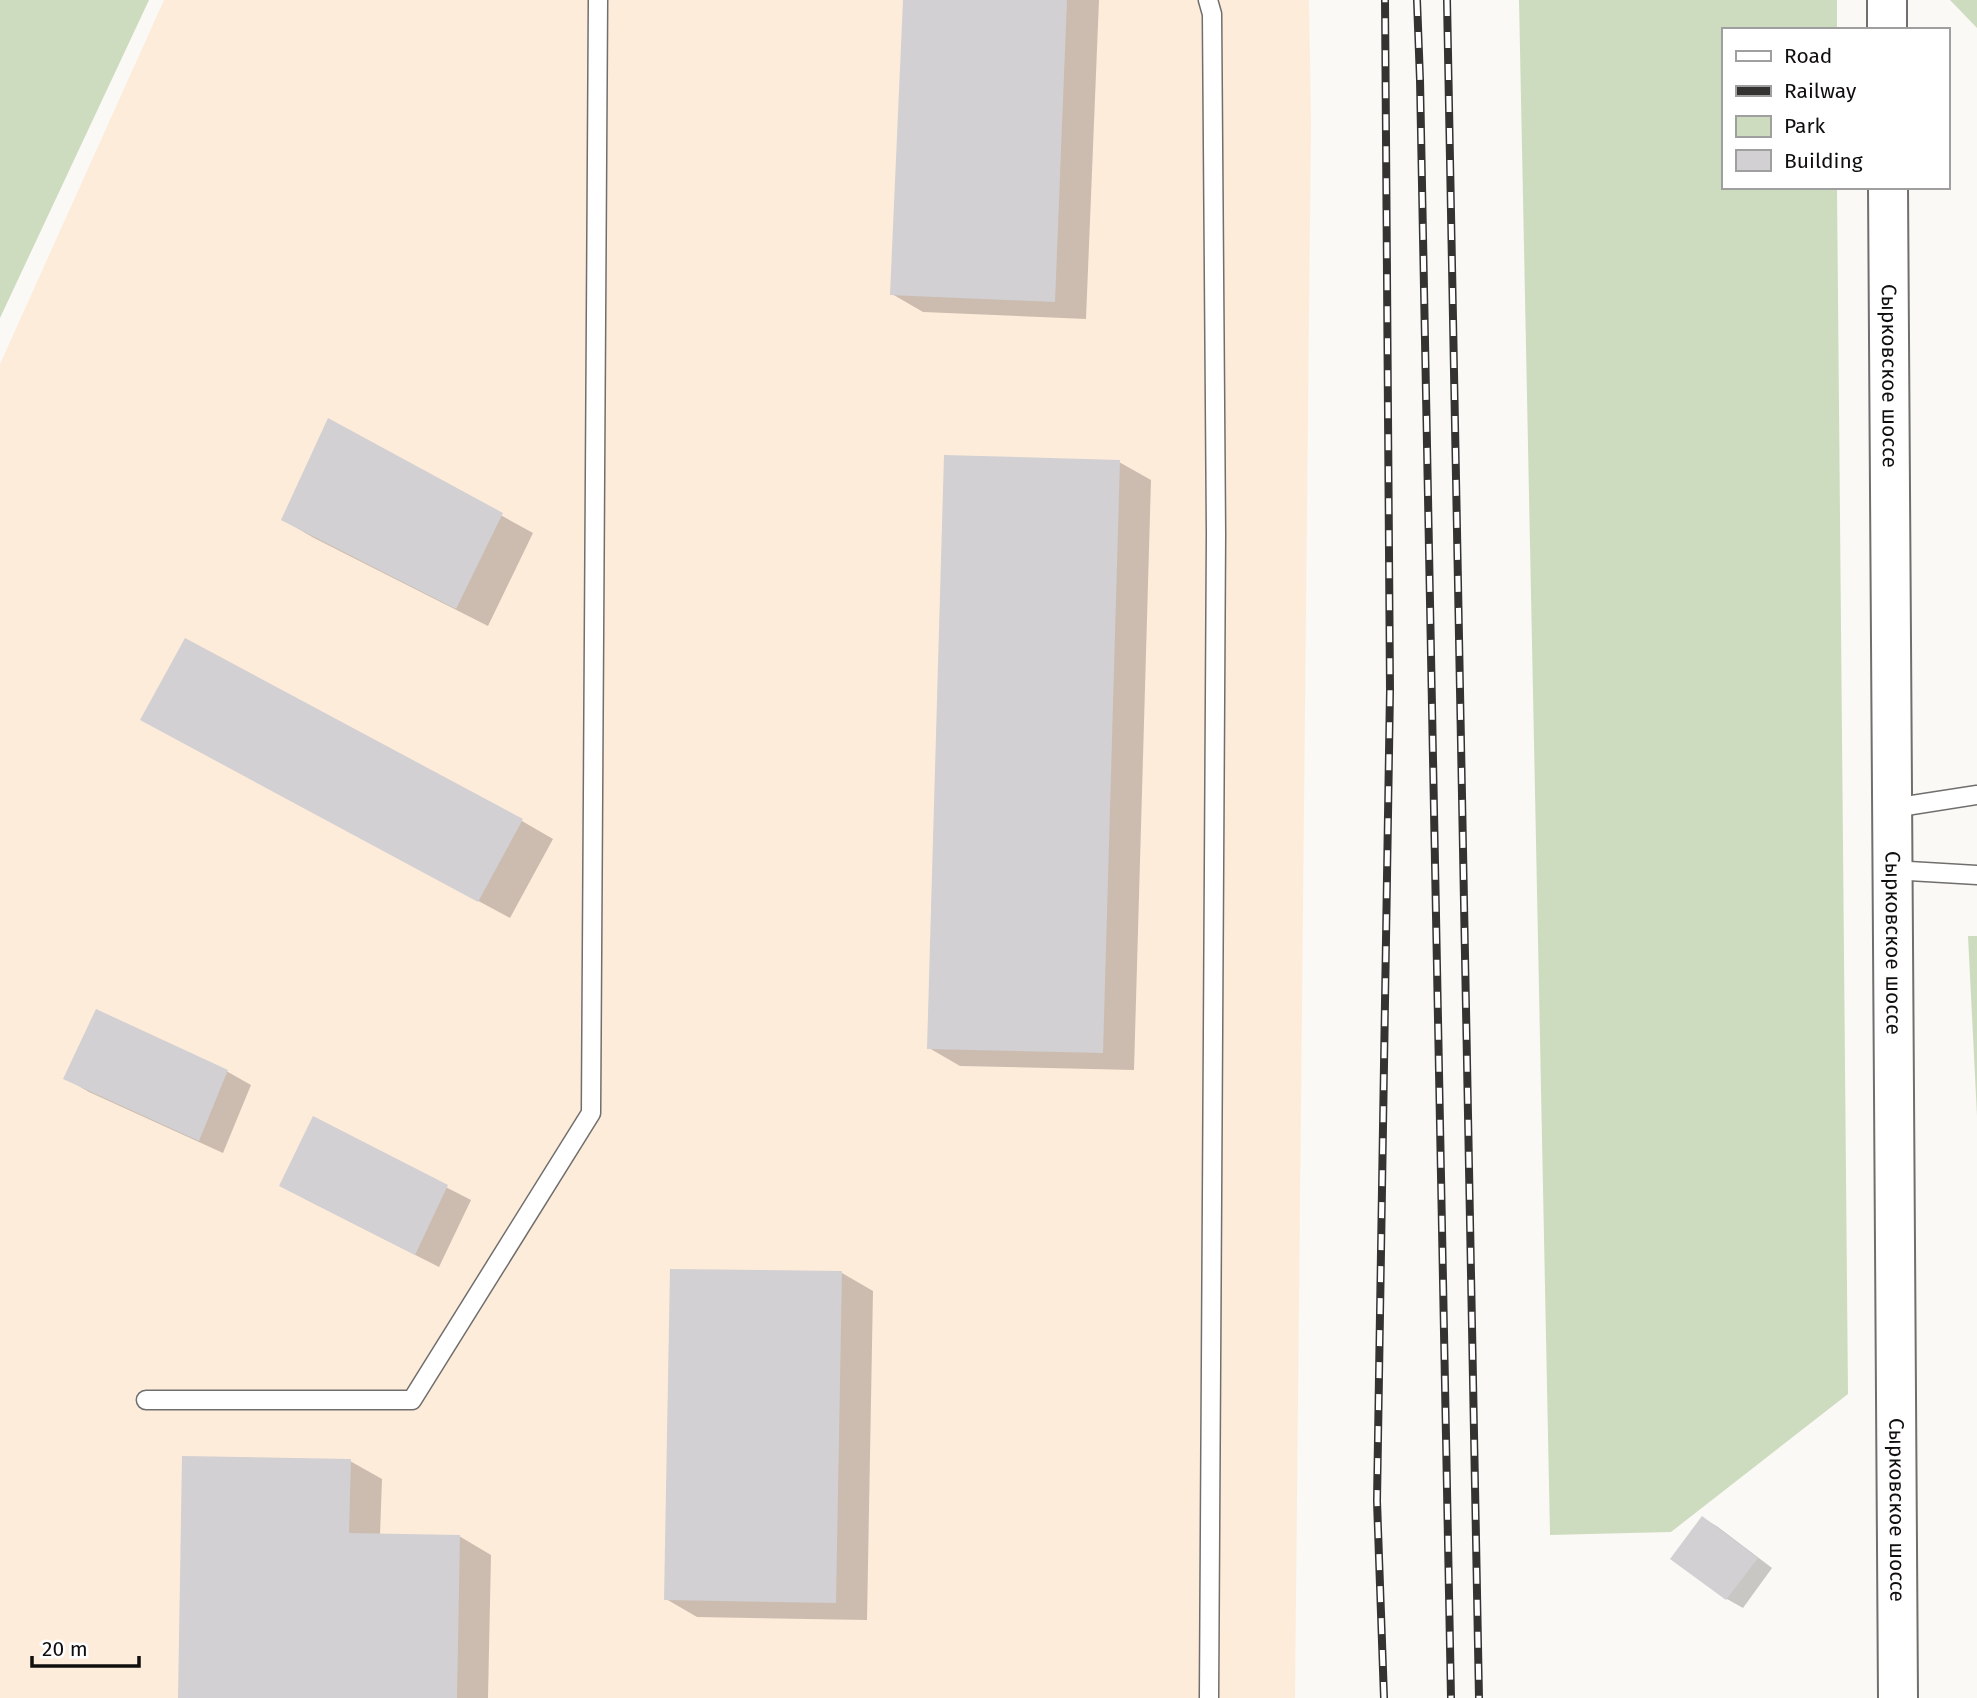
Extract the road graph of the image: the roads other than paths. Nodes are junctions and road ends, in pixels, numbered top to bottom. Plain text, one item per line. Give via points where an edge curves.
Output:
1 (598, 0) edge
2 (1887, 0) edge
3 (1212, 5) edge
4 (1887, 28) edge
5 (1888, 189) edge
6 (1977, 795) edge
7 (1893, 808) junction
8 (1892, 870) junction
9 (1977, 875) edge
10 (146, 1399) dead end
11 (1209, 1698) edge
12 (1898, 1698) edge

1 - 10 lane via 591,1113 412,1400
2 - 4 main road
3 - 11 lane via 1216,548
5 - 7 main road, Сырковское шоссе
6 - 7 lane
7 - 8 main road, Сырковское шоссе
8 - 9 lane
8 - 12 main road, Сырковское шоссе

